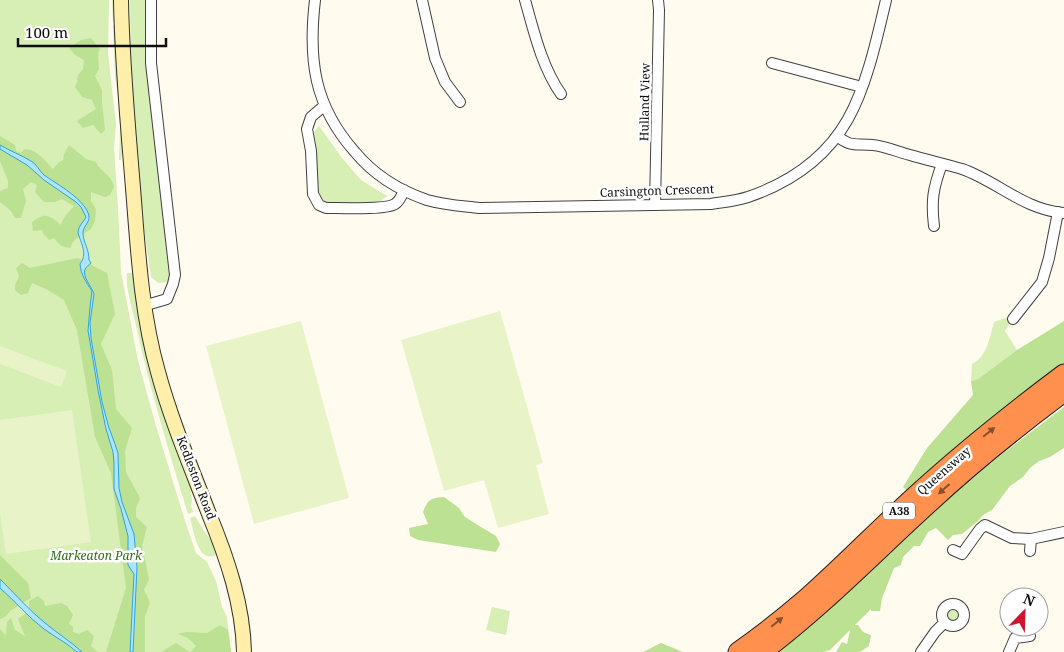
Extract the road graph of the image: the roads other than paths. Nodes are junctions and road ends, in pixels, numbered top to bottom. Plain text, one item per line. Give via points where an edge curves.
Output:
1 (121, 0) edge
2 (151, 0) edge
3 (315, 0) edge
4 (422, 0) edge
5 (525, 0) edge
6 (658, 0) edge
7 (886, 0) edge
8 (772, 63) dead end
9 (862, 87) junction
10 (561, 94) dead end
11 (460, 102) dead end
12 (324, 106) junction
13 (837, 136) junction
14 (942, 164) junction
15 (404, 190) junction
16 (655, 205) junction
17 (1061, 212) edge
18 (934, 226) dead end
19 (144, 304) junction
20 (1013, 318) dead end
21 (1064, 374) edge
22 (1064, 392) edge
23 (1064, 532) edge
24 (1031, 539) junction
25 (953, 550) dead end
26 (1030, 550) dead end
27 (944, 623) dead end
28 (1022, 637) edge
29 (244, 652) edge
30 (738, 652) edge
31 (762, 652) edge
32 (922, 652) edge
33 (1008, 652) edge

1 - 19 street, Kedleston Road via 126,104
2 - 19 street via 152,63 175,275 167,299
3 - 12 street, Carsington Crescent via 313,53
4 - 11 street via 435,58 445,82
5 - 10 street via 551,80
6 - 16 street, Hulland View
7 - 9 street, Carsington Crescent
8 - 9 street
9 - 13 street, Carsington Crescent via 849,118
12 - 15 street, Carsington Crescent via 345,142 370,169
12 - 15 street via 310,117 307,129 313,194 319,205 326,208 381,208 396,203
13 - 14 street via 850,144 873,145
13 - 16 street, Carsington Crescent via 812,163 775,186 746,198 711,204
14 - 17 street via 988,181 1022,201
14 - 18 street via 933,190
15 - 16 street, Carsington Crescent via 428,200 479,208
17 - 20 street via 1042,282 1044,288 1032,294
19 - 29 street, Kedleston Road via 152,350 165,395 226,558 242,624
30 -> 21 highway, Queensway / A38 via 806,598 981,438
22 -> 31 highway, Queensway / A38 via 952,482 819,606
23 - 24 street
24 - 25 street via 1012,538 985,525 962,554
24 - 26 street
27 - 32 street
28 - 33 street via 1015,638

